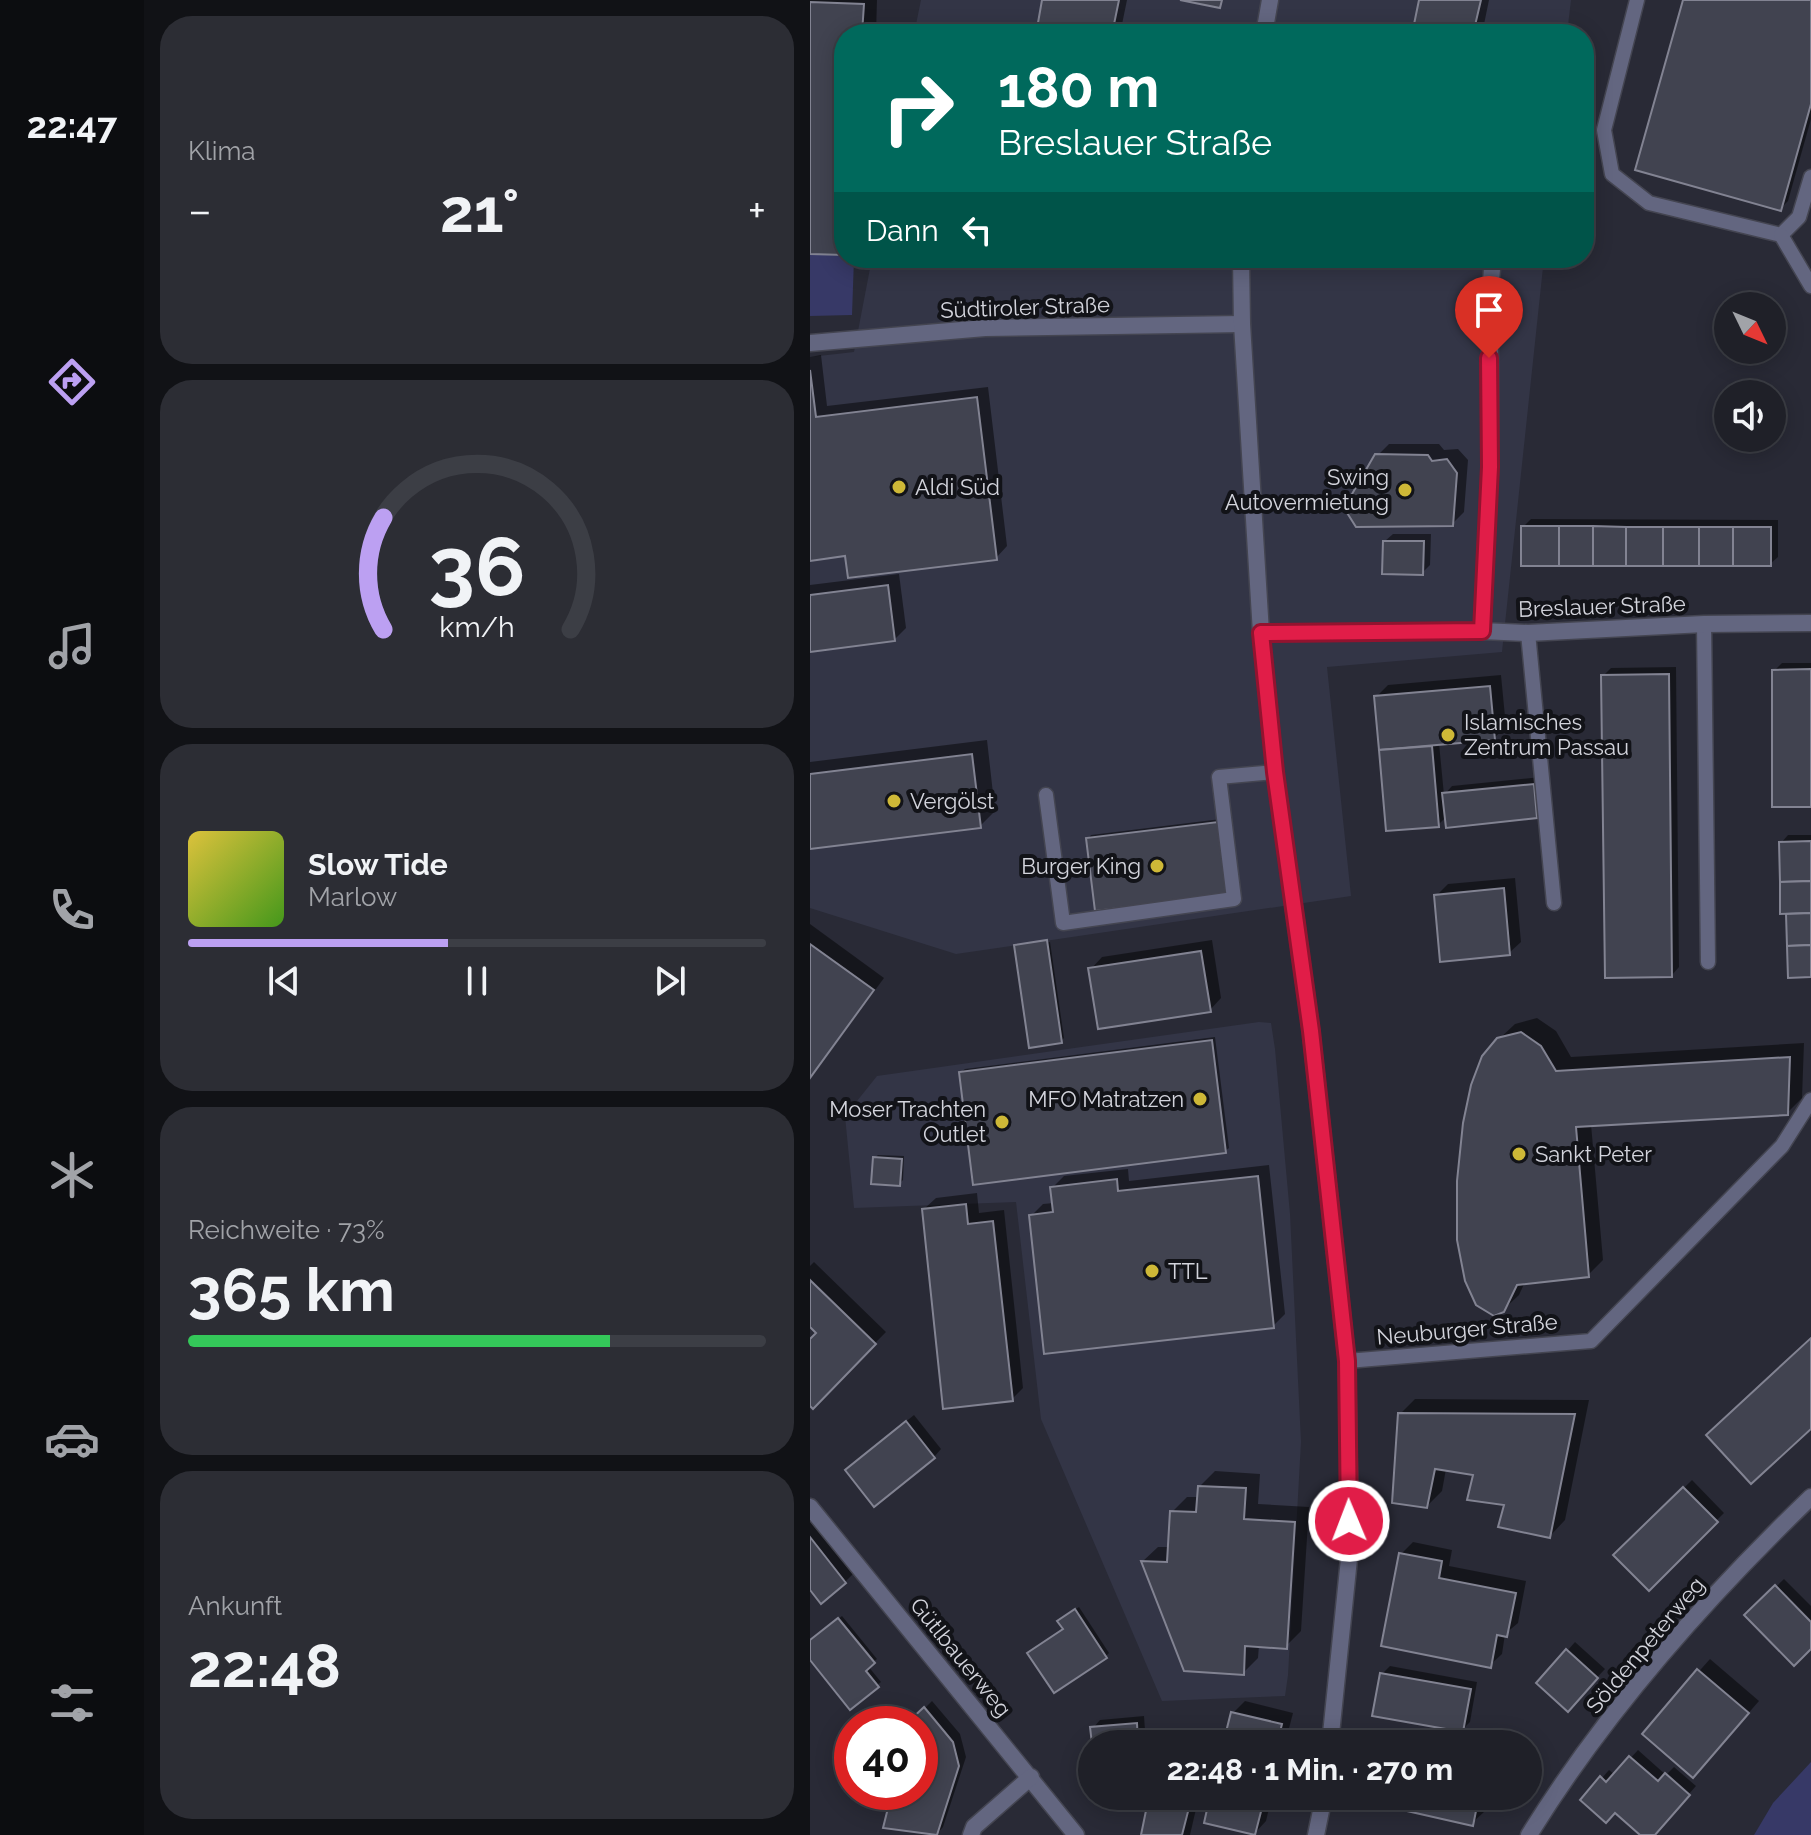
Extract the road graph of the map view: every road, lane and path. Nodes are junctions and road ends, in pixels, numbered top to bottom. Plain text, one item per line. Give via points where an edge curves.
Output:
1 (1270, 0) edge
2 (1637, 0) edge
3 (1266, 24) edge
4 (1811, 177) edge
5 (1781, 235) junction
6 (1241, 268) edge
7 (1492, 268) edge
8 (1811, 286) edge
9 (1242, 324) junction
10 (810, 343) edge
11 (1811, 623) edge
12 (1704, 624) junction
13 (1482, 631) junction
14 (1261, 633) junction
15 (1528, 633) junction
16 (1275, 772) junction
17 (1046, 795) dead end
18 (1554, 903) dead end
19 (1708, 962) dead end
20 (1811, 1100) edge
21 (1347, 1361) junction
22 (1811, 1497) edge
23 (810, 1507) edge
24 (1331, 1730) edge
25 (1031, 1777) junction
26 (1321, 1810) edge
27 (971, 1835) edge
28 (1076, 1835) edge
29 (1316, 1835) edge
30 (1529, 1835) edge

1 - 3 street
2 - 5 lane via 1604,130 1612,174 1649,203
4 - 5 lane via 1799,217
5 - 8 lane
6 - 9 street, Neuburger Straße
7 - 13 street
9 - 10 street, Südtiroler Straße via 985,328
9 - 14 street, Neuburger Straße
11 - 12 street, Breslauer Straße
12 - 15 street, Breslauer Straße
12 - 19 lane, Breslauer Straße
13 - 14 street, Breslauer Straße
13 - 15 street, Breslauer Straße
14 - 16 street, Neuburger Straße
15 - 18 lane
16 - 17 lane via 1219,777 1234,899 1063,923
16 - 21 street, Neuburger Straße via 1311,1031
20 - 21 lane, Neuburger Straße via 1782,1146 1591,1341
21 - 24 street, Neuburger Straße via 1350,1549
22 - 30 street, Söldenpeterweg via 1651,1666 1561,1782
23 - 25 street, Gütlbauerweg
25 - 27 street
25 - 28 street, Gütlbauerweg
26 - 29 street

